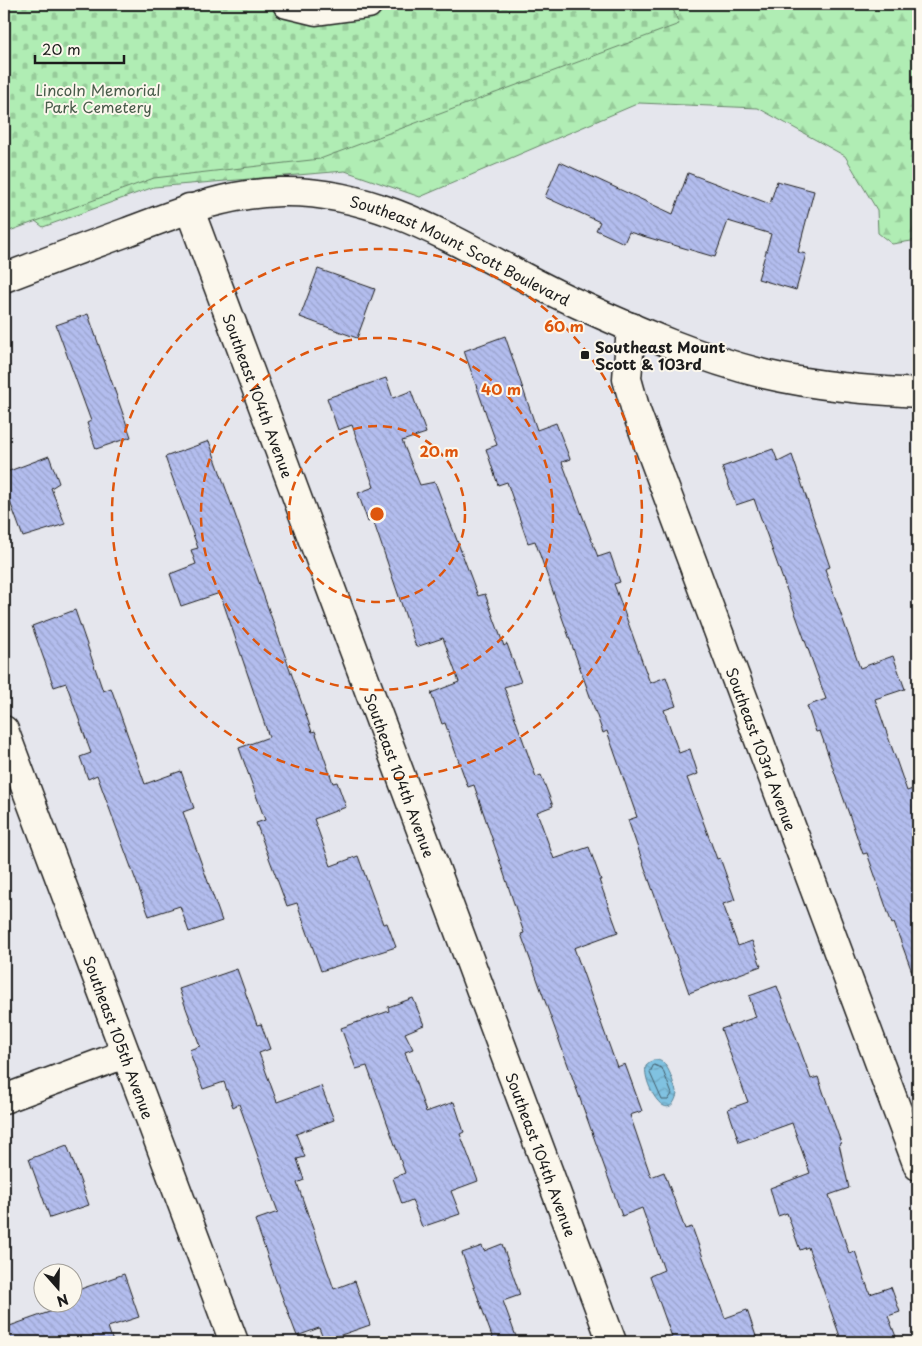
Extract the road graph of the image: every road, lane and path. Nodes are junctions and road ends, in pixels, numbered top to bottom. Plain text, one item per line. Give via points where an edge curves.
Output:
1 (287, 4) edge
2 (368, 4) edge
3 (189, 208) junction
4 (4, 278) edge
5 (631, 327) junction
6 (918, 393) edge
7 (4, 730) edge
8 (124, 1054) junction
9 (4, 1099) edge
10 (918, 1166) edge
11 (234, 1342) edge
12 (612, 1342) edge

1 - 2 street via 316,11
3 - 4 street, Southeast Mount Scott Boulevard
3 - 5 street, Southeast Mount Scott Boulevard via 250,193 318,193 355,201 410,220 574,303
3 - 12 street, Southeast 104th Avenue
5 - 6 street, Southeast Mount Scott Boulevard via 763,374 813,384
5 - 10 street, Southeast 103rd Avenue via 627,379 636,411
7 - 8 street, Southeast 105th Avenue
8 - 9 street
8 - 11 street, Southeast 105th Avenue

